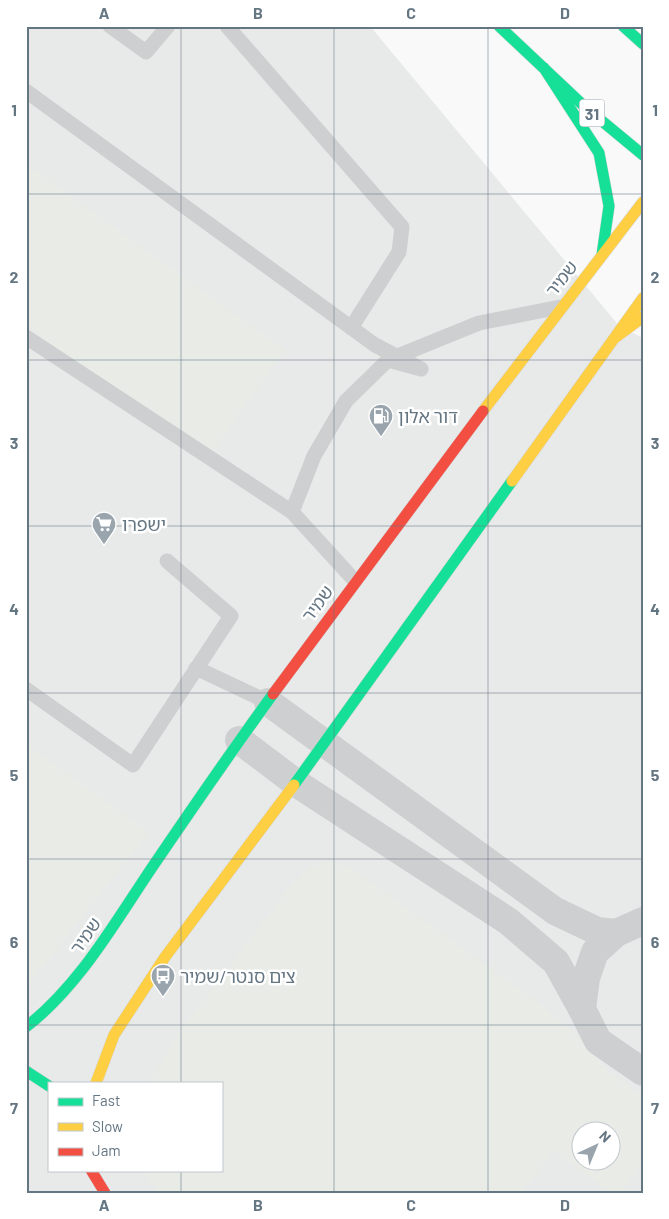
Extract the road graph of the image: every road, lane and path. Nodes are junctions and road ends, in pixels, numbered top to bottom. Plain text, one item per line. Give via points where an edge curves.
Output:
1 (110, 26) edge
2 (168, 26) edge
3 (227, 26) edge
4 (499, 26) edge
5 (624, 26) edge
6 (643, 44) edge
7 (544, 68) junction
8 (26, 91) edge
9 (643, 155) edge
10 (643, 202) edge
11 (602, 255) junction
12 (643, 298) edge
13 (560, 307) junction
14 (643, 317) edge
15 (351, 328) junction
16 (26, 337) edge
17 (616, 337) junction
18 (388, 360) junction
19 (292, 512) junction
20 (167, 561) dead end
21 (355, 581) junction
22 (196, 668) junction
23 (26, 689) edge
24 (268, 702) junction
25 (239, 740) junction
26 (325, 742) junction
27 (296, 783) junction
28 (643, 921) edge
29 (616, 934) junction
30 (582, 1009) junction
31 (26, 1028) edge
32 (26, 1071) edge
33 (643, 1072) edge
34 (96, 1082) edge
35 (48, 1085) edge
36 (90, 1172) edge
37 (91, 1172) edge
38 (88, 1184) dead end
39 (105, 1193) edge

1 - 2 lane via 146,52
3 - 15 lane via 402,227 399,252
4 - 7 main road, 31
5 - 6 main road
7 - 9 main road, 31
7 - 11 main road via 599,153 609,206
8 - 15 lane
10 - 11 main road, שמיר
11 - 13 main road, שמיר
12 - 17 main road
13 - 18 lane via 479,323
13 - 21 main road, שמיר
14 - 17 main road
15 - 18 lane via 375,345 421,369
16 - 19 lane
17 - 26 main road
18 - 19 lane via 346,401 314,456
19 - 21 lane
20 - 22 lane via 231,616
21 - 24 main road, שמיר
22 - 23 lane via 133,765
22 - 24 lane
24 - 25 main road, שמיר
24 - 26 street
25 - 27 street
25 - 31 main road, שמיר via 91,958 56,1000
26 - 27 main road
26 - 29 street via 555,911 597,931
27 - 30 street via 508,921 556,962
27 - 34 main road via 166,957 114,1035
28 - 29 street
29 - 30 street via 595,952 586,978
30 - 33 street via 598,1041
32 - 35 main road
36 - 38 main road
37 - 39 main road

